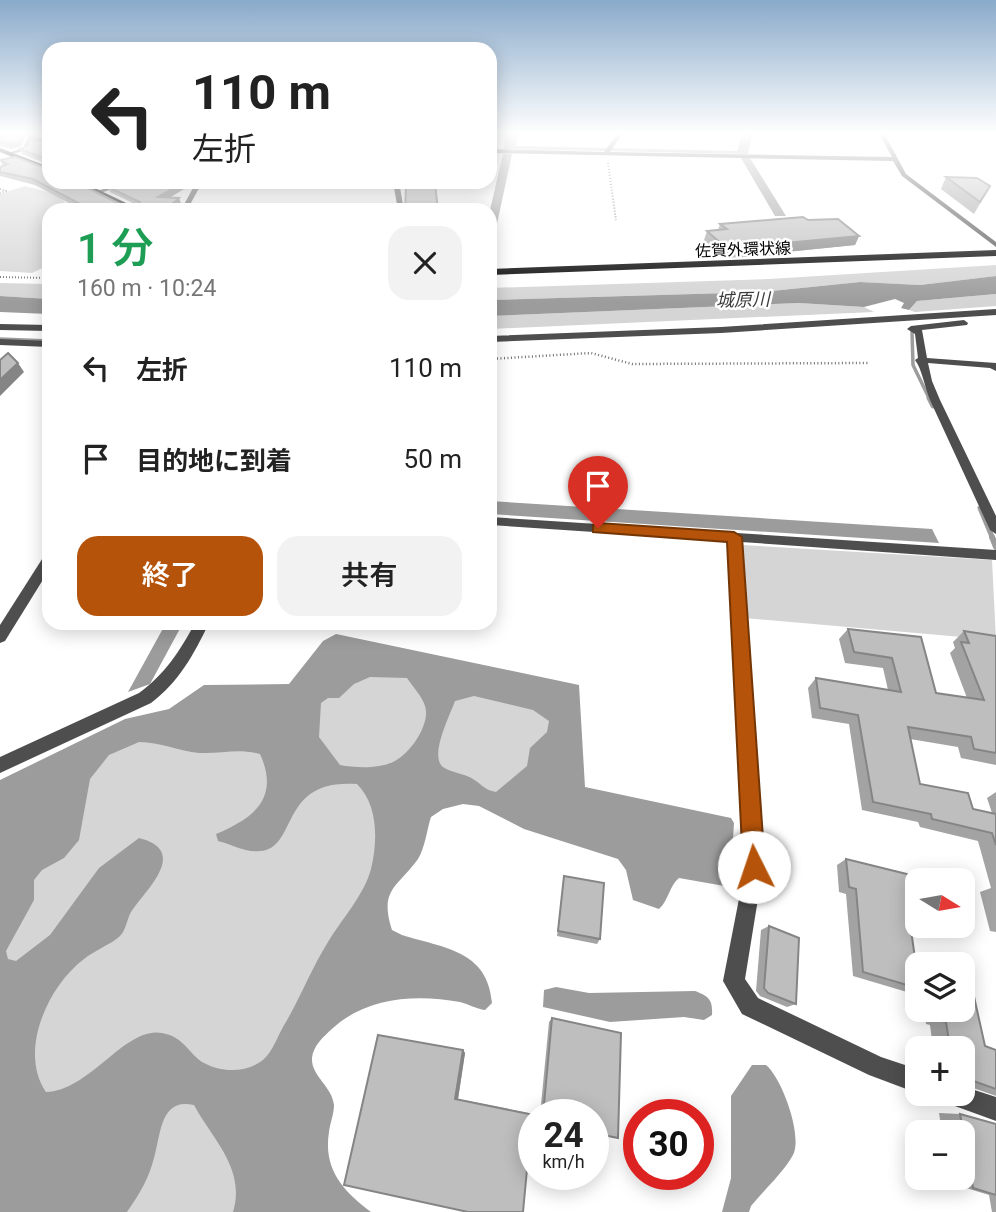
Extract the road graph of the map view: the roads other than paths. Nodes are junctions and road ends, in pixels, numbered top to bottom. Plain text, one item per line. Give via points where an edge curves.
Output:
1 (93, 190) edge
2 (106, 190) edge
3 (923, 190) edge
4 (98, 192) junction
5 (122, 203) edge
6 (996, 245) edge
7 (996, 253) edge
8 (497, 272) edge
9 (996, 312) edge
10 (996, 318) edge
11 (787, 326) junction
12 (0, 327) edge
13 (42, 328) edge
14 (917, 329) junction
15 (497, 339) edge
16 (0, 342) edge
17 (42, 344) edge
18 (920, 360) junction
19 (996, 368) edge
20 (497, 521) edge
21 (996, 530) edge
22 (734, 537) junction
23 (996, 555) edge
24 (42, 570) edge
25 (198, 630) edge
26 (0, 637) edge
27 (0, 765) edge
28 (905, 1078) edge
29 (975, 1102) edge
30 (996, 1109) edge

1 - 4 main road
2 - 4 street
3 - 6 street
4 - 5 main road
7 - 8 main road, 佐賀外環状線
9 - 11 street
10 - 14 street
11 - 14 street
11 - 15 street
12 - 13 street
14 - 18 street via 922,336
16 - 17 street
18 - 19 street
18 - 21 street
20 - 22 street
22 - 23 street
22 - 28 street via 754,867 734,981 750,1006
24 - 26 street
25 - 27 street via 165,685
29 - 30 street

